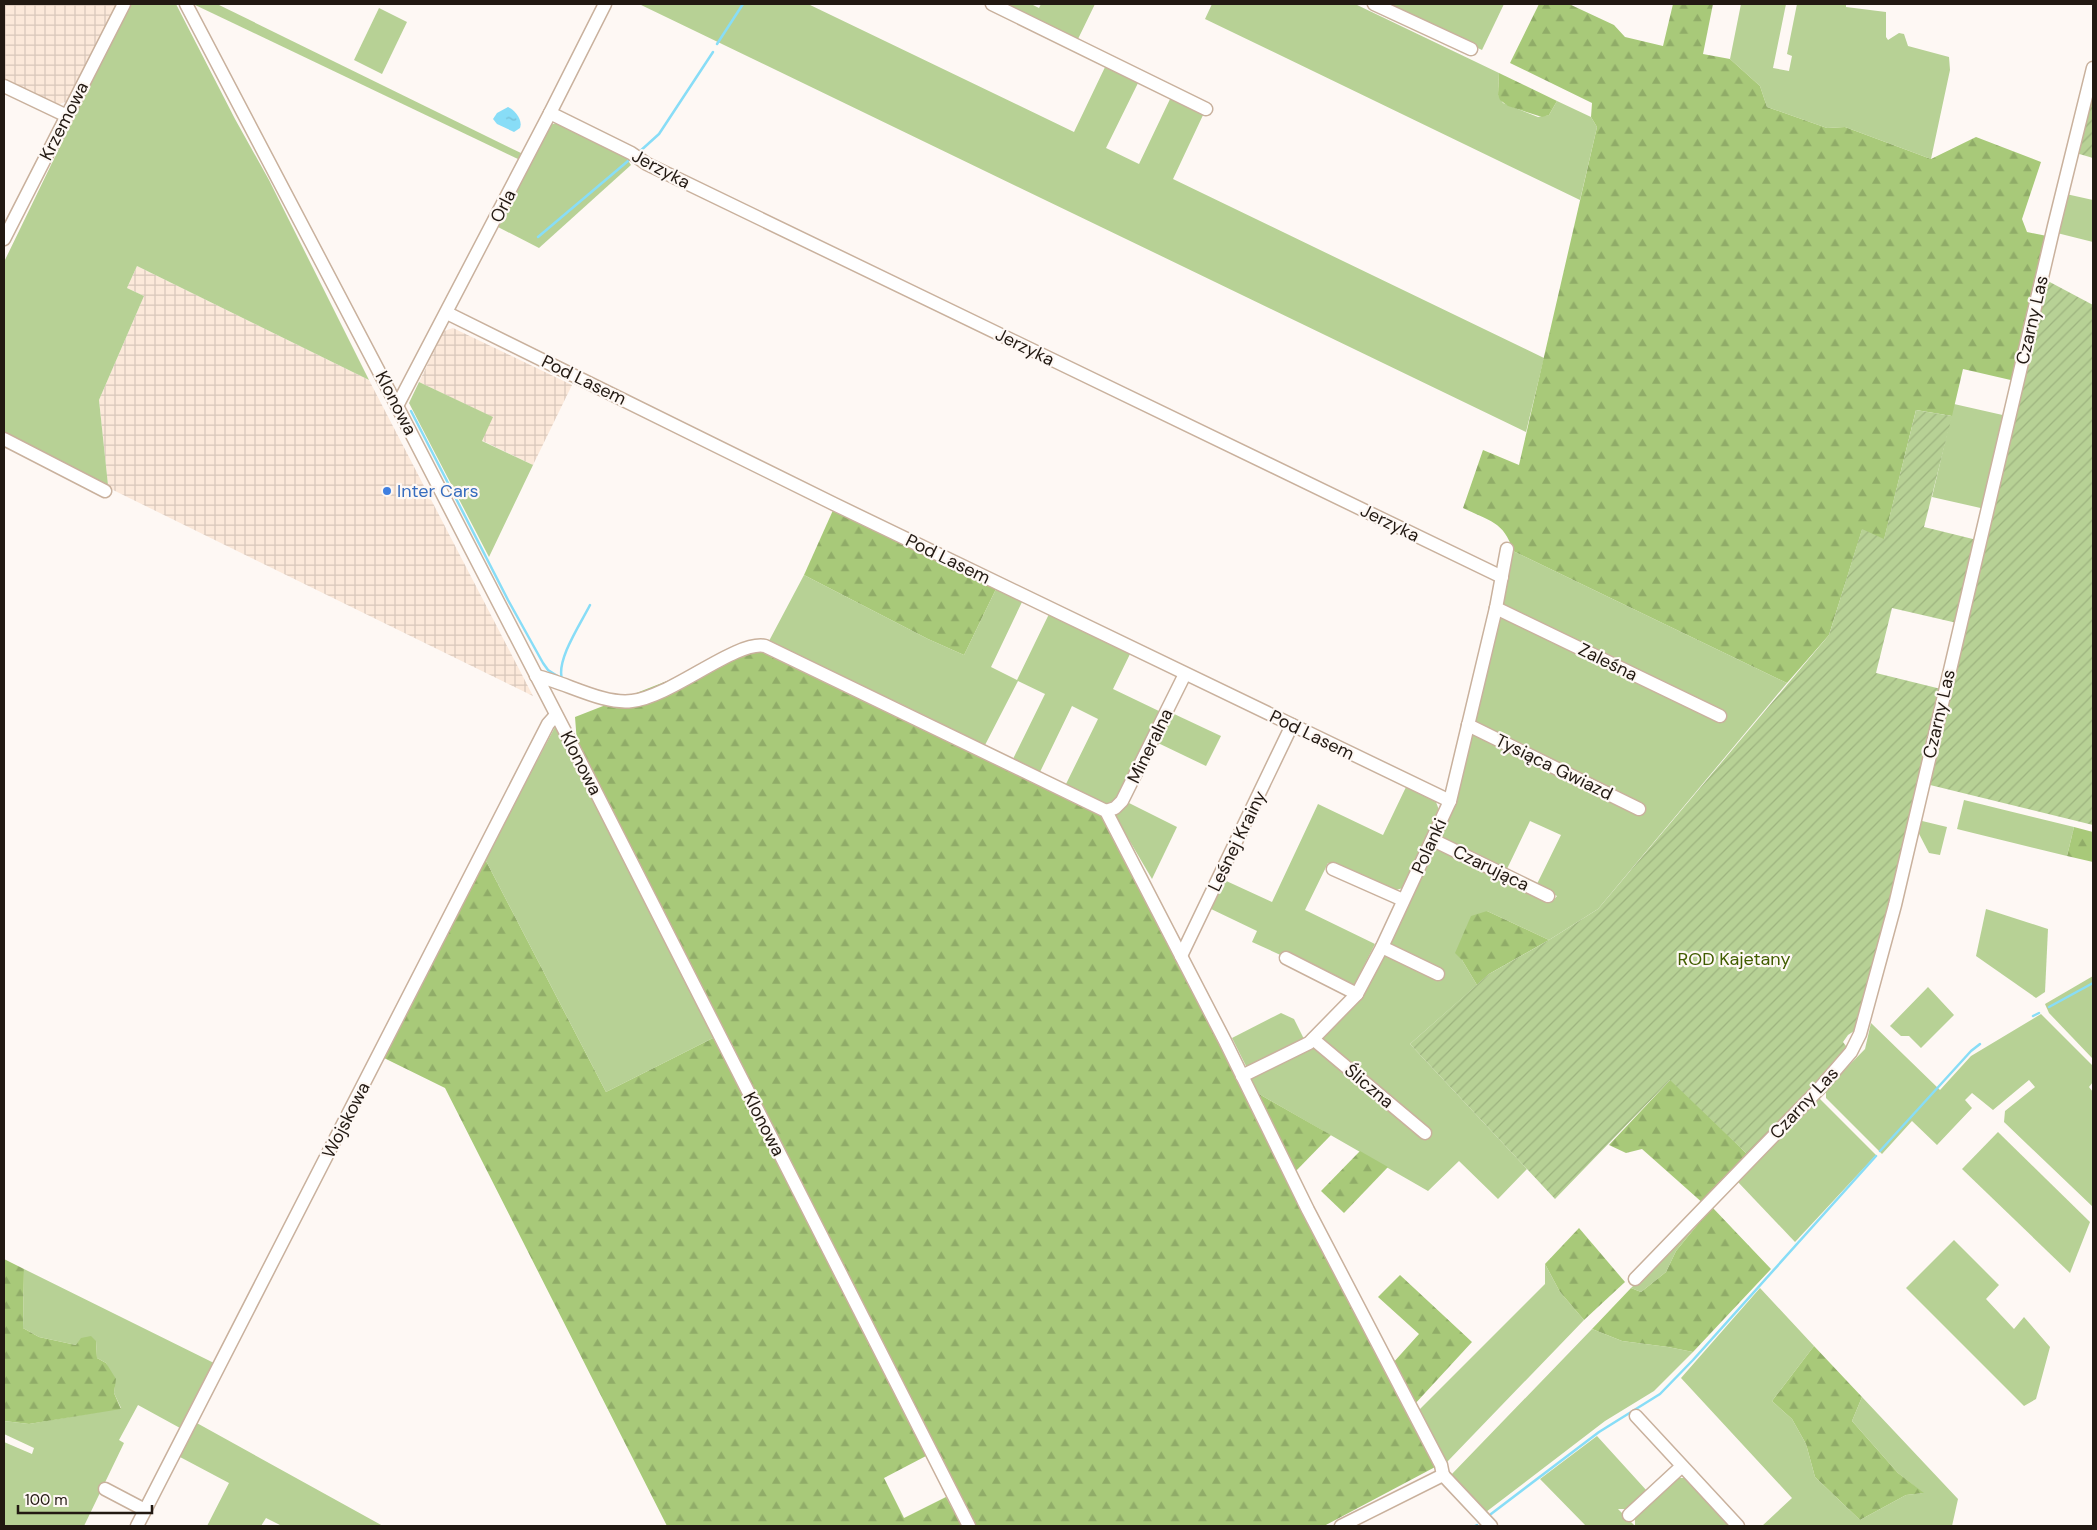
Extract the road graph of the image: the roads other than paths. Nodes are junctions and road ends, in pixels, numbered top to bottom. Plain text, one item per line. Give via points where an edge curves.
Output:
1 (124, 4) edge
2 (186, 4) edge
3 (605, 4) edge
4 (992, 4) edge
5 (1374, 4) edge
6 (1471, 49) dead end
7 (2093, 68) edge
8 (4, 86) edge
9 (1206, 109) dead end
10 (550, 113) junction
11 (67, 116) junction
12 (4, 239) edge
13 (447, 313) junction
14 (397, 406) junction
15 (4, 439) edge
16 (105, 491) dead end
17 (1507, 550) dead end
18 (1502, 577) junction
19 (1496, 608) junction
20 (1185, 674) junction
21 (536, 676) junction
22 (556, 715) junction
23 (1720, 716) dead end
24 (1292, 725) junction
25 (1468, 725) junction
26 (1450, 801) junction
27 (1639, 809) dead end
28 (1106, 811) junction
29 (1433, 840) junction
30 (1333, 869) dead end
31 (1548, 896) dead end
32 (1403, 900) junction
33 (1382, 947) junction
34 (1181, 956) junction
35 (1286, 958) dead end
36 (1438, 974) dead end
37 (1357, 994) junction
38 (1314, 1039) junction
39 (1242, 1076) junction
40 (1424, 1133) dead end
41 (1635, 1279) dead end
42 (1636, 1416) dead end
43 (1682, 1467) junction
44 (1443, 1475) junction
45 (105, 1489) dead end
46 (145, 1510) junction
47 (1629, 1515) dead end
48 (137, 1526) edge
49 (969, 1526) edge
50 (1341, 1526) edge
51 (1491, 1526) edge
52 (1738, 1526) edge

1 - 11 street, Krzemowa
2 - 14 street, Klonowa
3 - 10 street, Orla
4 - 9 street
5 - 6 street
7 - 41 street, Czarny Las via 1895,905 1860,1034 1851,1052 1819,1089
8 - 11 street
10 - 13 street, Orla
10 - 18 street, Jerzyka via 647,164
11 - 12 street, Krzemowa
13 - 14 street, Orla
13 - 20 street, Pod Lasem
14 - 21 street, Klonowa
15 - 16 street
17 - 18 street, Polanki
18 - 19 street, Polanki
19 - 23 street, Zaleśna
19 - 25 street, Polanki
20 - 24 street, Pod Lasem
20 - 28 street, Mineralna via 1122,801
21 - 22 street, Klonowa
21 - 28 street via 630,702 659,693 740,650 765,646
22 - 46 street, Wojskowa via 548,724
22 - 49 street, Klonowa
24 - 26 street, Pod Lasem
24 - 34 street, Leśnej Krainy
25 - 26 street, Polanki
25 - 27 street, Tysiąca Gwiazd
26 - 29 street, Polanki
28 - 34 street
29 - 31 street, Czarująca
29 - 32 street, Polanki
30 - 32 street
32 - 33 street, Polanki
33 - 36 street
33 - 37 street, Polanki
34 - 39 street
35 - 37 street
37 - 38 street, Polanki
38 - 39 street, Polanki
38 - 40 street, Śliczna
39 - 44 street
42 - 43 street
43 - 47 street
43 - 52 street
44 - 50 street
44 - 51 street
45 - 46 street
46 - 48 street, Wojskowa

